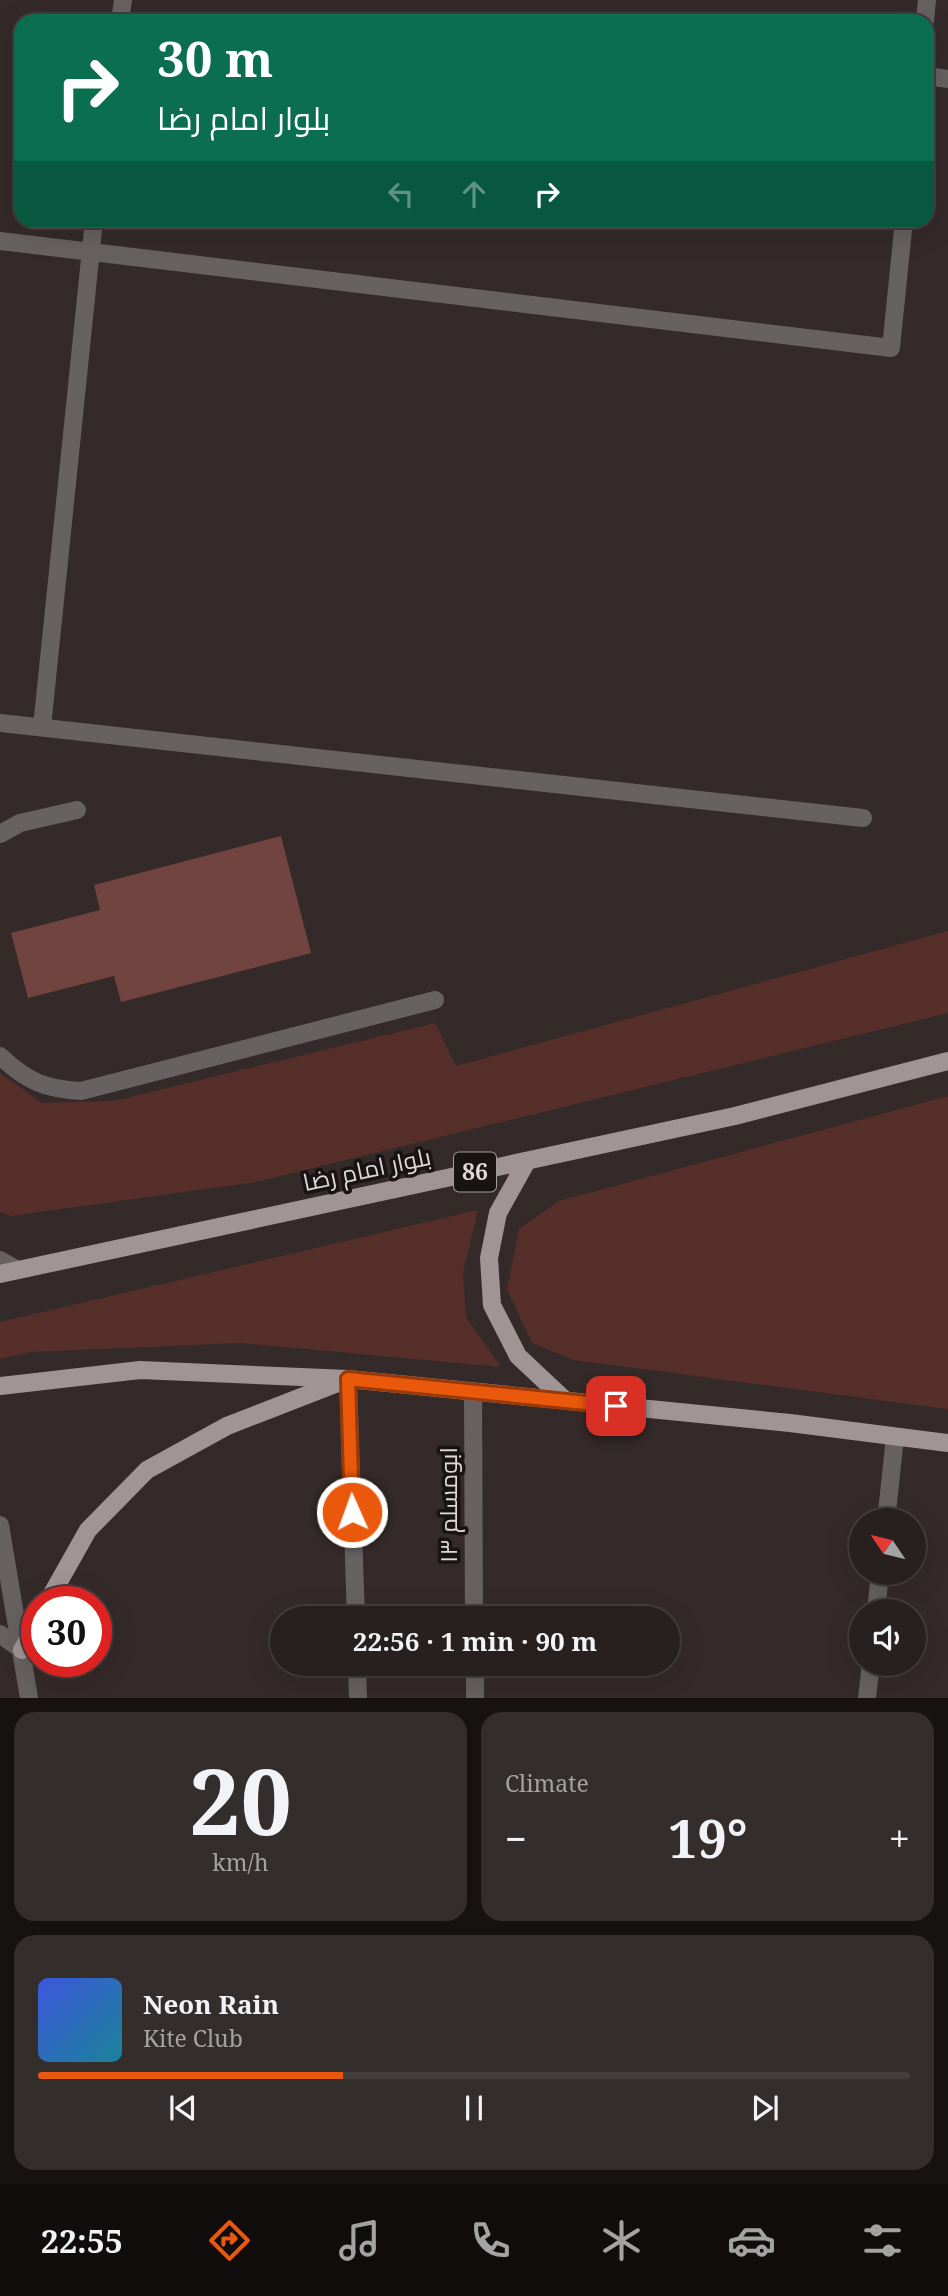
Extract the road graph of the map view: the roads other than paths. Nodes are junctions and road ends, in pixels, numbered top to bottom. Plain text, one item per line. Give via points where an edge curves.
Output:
1 (93, 228) edge
2 (903, 228) edge
3 (0, 241) edge
4 (90, 251) junction
5 (0, 723) edge
6 (42, 727) junction
7 (77, 810) dead end
8 (863, 818) dead end
9 (0, 834) edge
10 (435, 1000) dead end
11 (0, 1056) edge
12 (948, 1061) edge
13 (527, 1161) junction
14 (0, 1260) edge
15 (9, 1272) edge
16 (348, 1379) junction
17 (0, 1386) edge
18 (473, 1392) junction
19 (566, 1401) junction
20 (895, 1437) junction
21 (948, 1443) edge
22 (887, 1508) edge
23 (0, 1525) edge
24 (56, 1586) edge
25 (356, 1606) edge
26 (474, 1606) edge
27 (0, 1634) edge
28 (21, 1644) edge
29 (21, 1649) edge
30 (357, 1676) edge
31 (475, 1676) edge
32 (870, 1676) edge
33 (26, 1677) edge
34 (29, 1698) edge
35 (358, 1698) edge
36 (475, 1698) edge
37 (867, 1698) edge

1 - 4 street
2 - 4 street via 891,348
3 - 4 street
4 - 6 street
5 - 6 street
6 - 8 street
7 - 9 street via 20,823
10 - 11 street via 81,1091 51,1089 27,1078
12 - 13 main road, بلوار امام رضا / 86 via 735,1116
13 - 15 main road, بلوار امام رضا / 86
13 - 19 main road via 498,1213 489,1258 492,1305 519,1356
14 - 15 street
16 - 17 main road via 140,1370
16 - 18 main road
16 - 24 main road via 227,1426 147,1470 88,1530
16 - 25 street
18 - 19 main road
18 - 26 street, ابومسلم ۱۳
19 - 20 main road
20 - 21 main road
20 - 22 street
23 - 28 street
27 - 29 street
30 - 35 street
31 - 36 street
32 - 37 street
33 - 34 street

